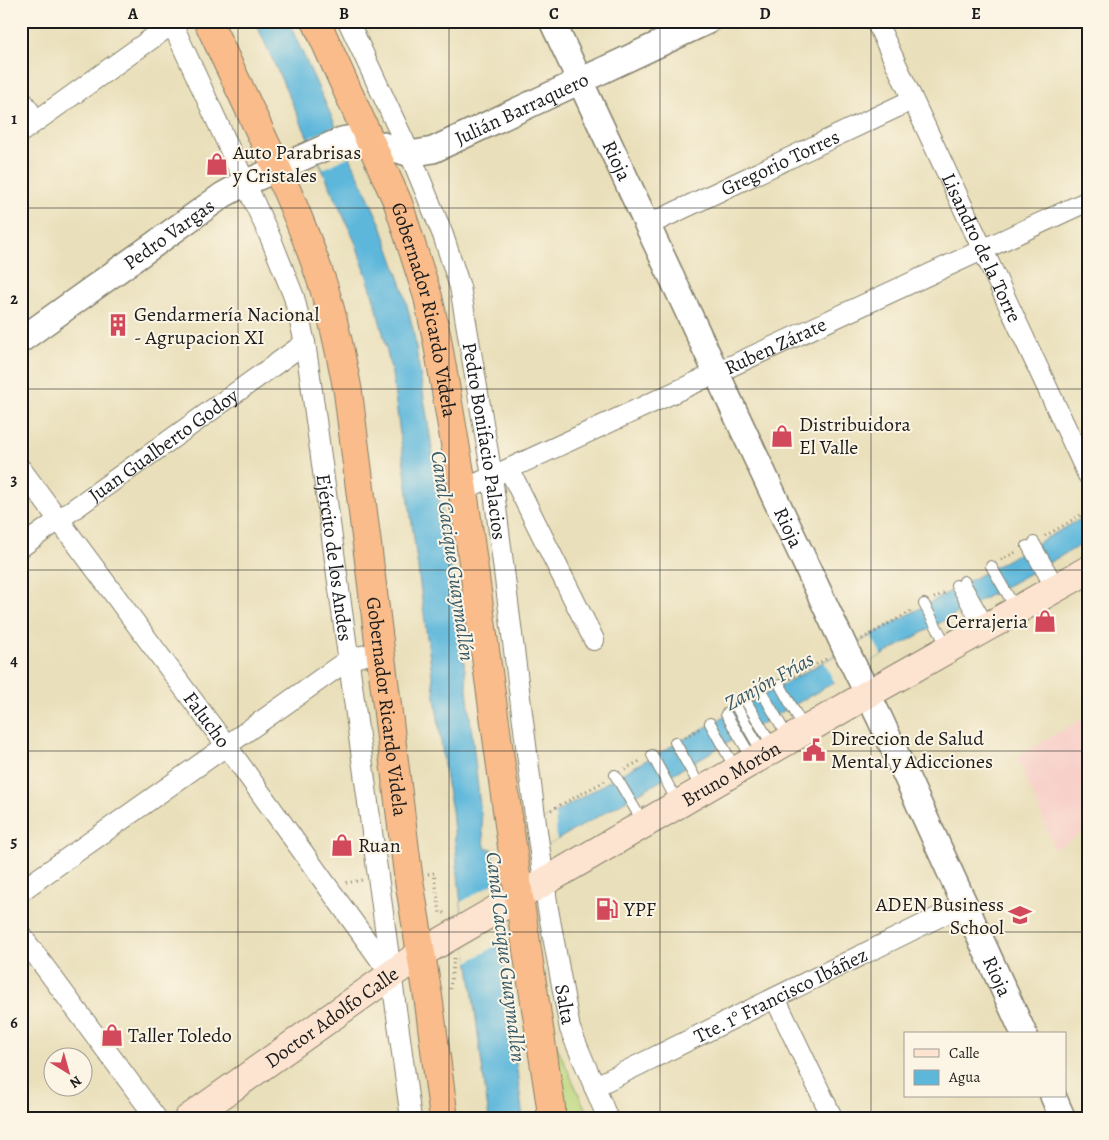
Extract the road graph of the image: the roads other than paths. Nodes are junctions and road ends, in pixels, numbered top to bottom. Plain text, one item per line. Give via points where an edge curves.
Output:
1 (208, 21) edge
2 (316, 21) edge
3 (348, 21) edge
4 (552, 21) edge
5 (708, 21) edge
6 (876, 21) edge
7 (171, 22) edge
8 (581, 81) junction
9 (21, 98) edge
10 (912, 100) junction
11 (29, 127) edge
12 (370, 139) junction
13 (329, 146) joint
14 (410, 154) junction
15 (276, 169) junction
16 (245, 183) junction
17 (1088, 201) edge
18 (648, 226) junction
19 (982, 250) junction
20 (21, 340) edge
21 (305, 343) junction
22 (717, 373) junction
23 (21, 469) edge
24 (500, 473) junction
25 (1088, 475) edge
26 (463, 490) junction
27 (59, 520) junction
28 (1031, 545) road end
29 (21, 547) edge
30 (992, 567) road end
31 (1088, 570) edge
32 (1049, 577) junction
33 (961, 584) road end
34 (1010, 599) junction
35 (925, 605) road end
36 (979, 616) junction
37 (942, 637) junction
38 (594, 640) dead end
39 (379, 652) junction
40 (349, 659) junction
41 (780, 686) road end
42 (868, 694) junction
43 (764, 695) dead end
44 (748, 704) dead end
45 (738, 709) dead end
46 (727, 715) dead end
47 (710, 724) road end
48 (675, 744) road end
49 (226, 745) junction
50 (770, 751) junction
51 (652, 756) road end
52 (616, 776) road end
53 (702, 791) junction
54 (679, 804) junction
55 (644, 824) junction
56 (544, 882) junction
57 (21, 891) edge
58 (965, 904) junction
59 (490, 914) junction
60 (21, 935) edge
61 (420, 954) junction
62 (390, 974) junction
63 (774, 998) junction
64 (1023, 1032) edge
65 (441, 1087) junction
66 (594, 1087) junction
67 (1054, 1098) edge
68 (552, 1115) edge
69 (157, 1119) edge
70 (188, 1119) edge
71 (411, 1119) edge
72 (444, 1119) edge
73 (451, 1119) edge
74 (608, 1119) edge
75 (833, 1119) edge
76 (1063, 1119) edge

1 - 15 highway, Gobernador Ricardo Videla
2 - 12 highway, Gobernador Ricardo Videla
3 - 14 street, Pedro Bonifacio Palacios
4 - 8 street, Rioja
5 - 8 street, Julián Barraquero
6 - 10 street, Lisandro de la Torre
7 - 11 street
7 - 16 street, Ejército de los Andes
8 - 14 street, Julián Barraquero via 433,150
8 - 18 street, Rioja
9 - 11 street
10 - 18 street, Gregorio Torres
10 - 19 street, Lisandro de la Torre
12 - 13 street, Julián Barraquero via 354,138
12 - 14 street, Julián Barraquero
12 - 26 highway, Gobernador Ricardo Videla via 406,224 428,297
13 - 15 street, Pedro Vargas
14 - 24 street, Pedro Bonifacio Palacios via 444,235 460,287
15 - 16 street, Pedro Vargas
15 - 39 highway, Gobernador Ricardo Videla via 323,286 338,341 348,392
16 - 20 street, Pedro Vargas via 223,195
16 - 21 street, Ejército de los Andes via 294,297
17 - 19 street, Ruben Zárate
18 - 22 street, Rioja
19 - 22 street, Ruben Zárate
19 - 25 street, Lisandro de la Torre
21 - 27 street, Juan Gualberto Godoy
21 - 40 street, Ejército de los Andes
22 - 24 street, Ruben Zárate
22 - 42 street, Rioja
23 - 27 street, Falucho
24 - 26 street, Ruben Zárate
24 - 38 street
24 - 56 street, Pedro Bonifacio Palacios
26 - 59 highway, Gobernador Ricardo Videla via 514,851
27 - 29 street, Juan Gualberto Godoy
27 - 49 street, Falucho
28 - 32 lane
30 - 34 lane
31 - 32 main road, Bruno Morón
32 - 34 main road, Bruno Morón
33 - 36 lane
34 - 36 main road, Bruno Morón
35 - 37 lane
36 - 37 main road, Bruno Morón
37 - 42 main road, Bruno Morón
39 - 40 street
39 - 61 highway, Gobernador Ricardo Videla
40 - 49 street
40 - 62 street, Ejército de los Andes
41 - 50 lane via 792,708
42 - 50 main road, Bruno Morón
42 - 58 street, Rioja
43 - 50 lane via 776,717
44 - 50 lane
45 - 50 lane via 750,731
46 - 50 lane via 739,737
47 - 50 lane via 723,746
48 - 53 lane
49 - 57 street
49 - 62 street, Falucho
50 - 53 main road, Bruno Morón
51 - 54 lane
52 - 55 lane
53 - 54 main road, Bruno Morón
54 - 55 main road, Bruno Morón
55 - 56 main road, Bruno Morón
56 - 59 main road, Bruno Morón
56 - 66 street, Salta via 570,1029
58 - 63 street, Tte. 1° Francisco Ibáñez
58 - 64 street, Rioja
59 - 61 main road, Doctor Adolfo Calle
59 - 68 highway, Gobernador Ricardo Videla
60 - 69 street
61 - 62 main road, Doctor Adolfo Calle
61 - 65 highway, Gobernador Ricardo Videla
62 - 70 main road, Doctor Adolfo Calle
62 - 71 street, Ejército de los Andes
63 - 66 street, Tte. 1° Francisco Ibáñez
63 - 75 street
65 - 72 highway, Gobernador Ricardo Videla
65 - 73 highway, Gobernador Ricardo Videla
66 - 74 street, Salta
67 - 76 street

